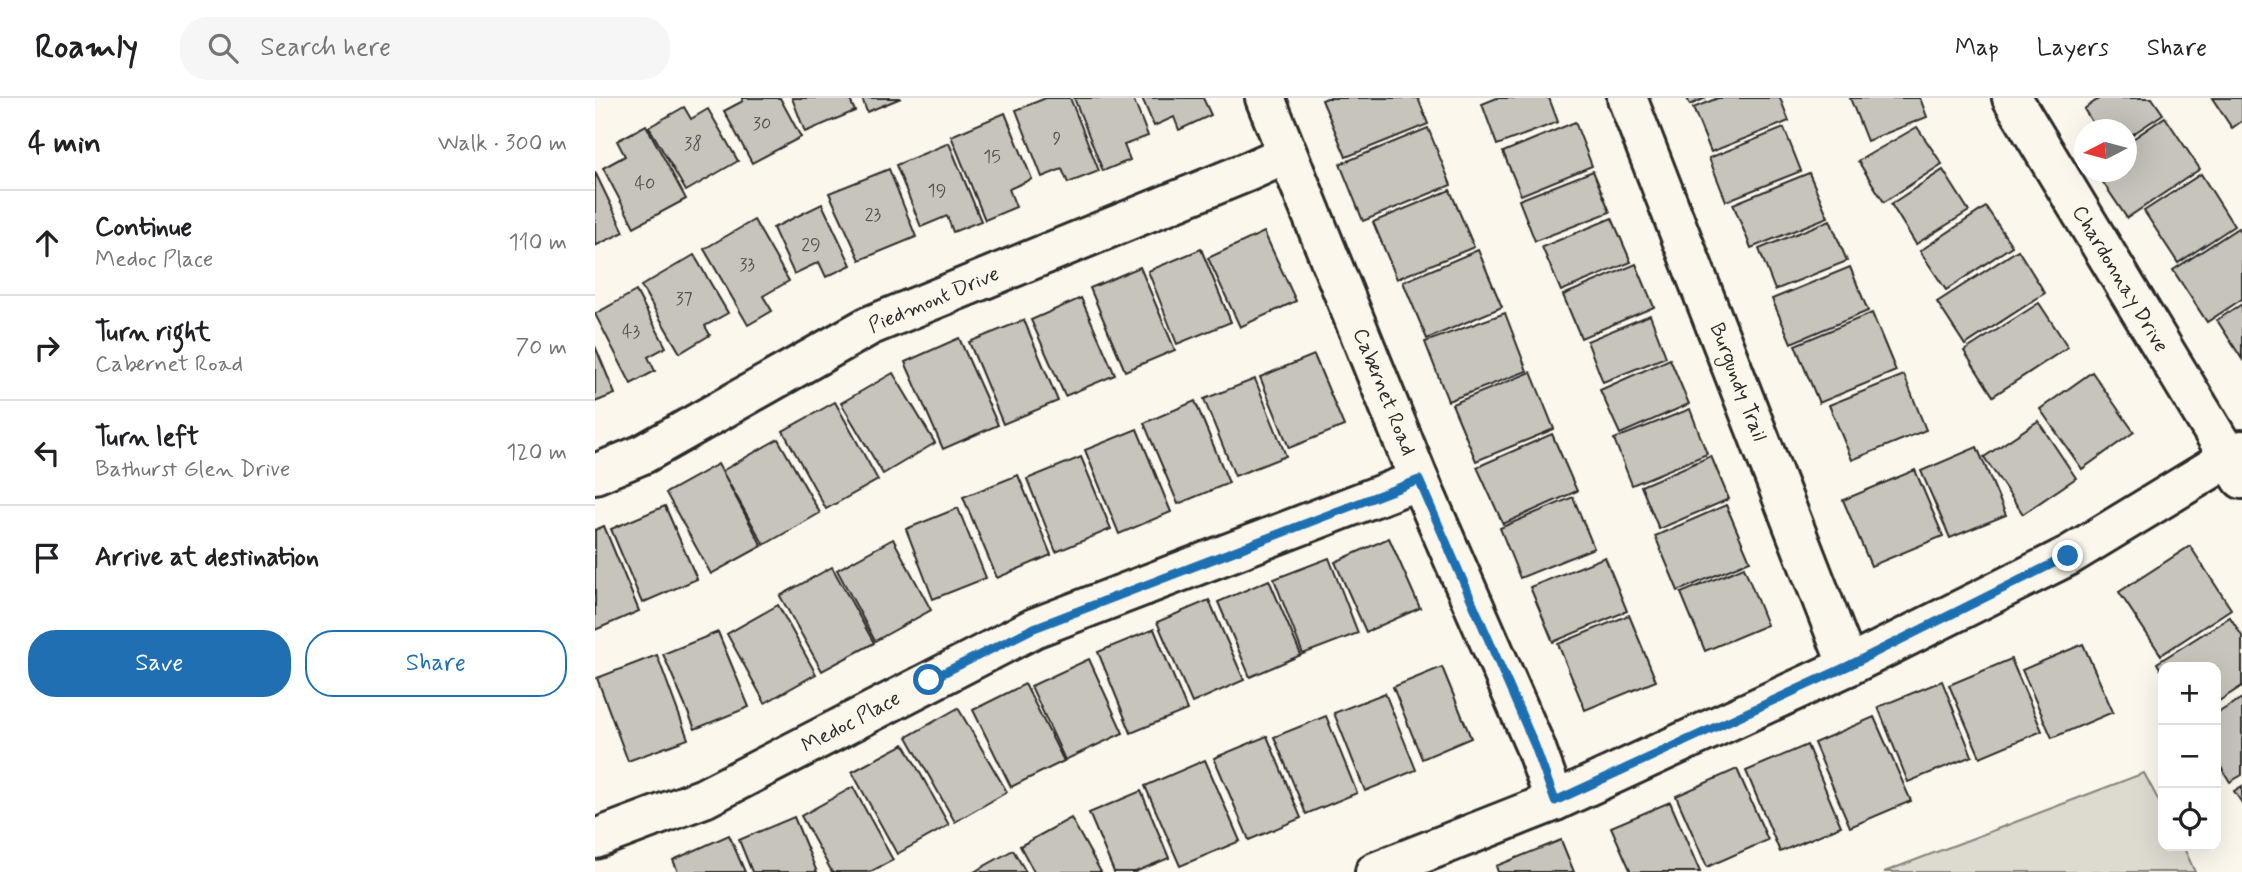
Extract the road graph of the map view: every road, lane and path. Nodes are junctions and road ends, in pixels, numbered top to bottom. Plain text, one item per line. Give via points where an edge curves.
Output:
1 (1265, 98) edge
2 (1627, 98) edge
3 (2012, 98) edge
4 (1287, 153) junction
5 (2237, 462) edge
6 (595, 474) edge
7 (1419, 480) junction
8 (1848, 666) junction
9 (1555, 801) junction
10 (595, 839) edge
11 (1375, 872) edge

1 - 4 street, Cabernet Road
2 - 8 street, Burgundy Trail
3 - 5 street, Chardonnay Drive
4 - 6 street, Piedmont Drive via 869,326 643,454
4 - 7 street, Cabernet Road
5 - 8 street via 2068,556
7 - 9 street, Cabernet Road
7 - 10 street, Medoc Place via 1034,628 703,798
8 - 9 street
9 - 11 street

